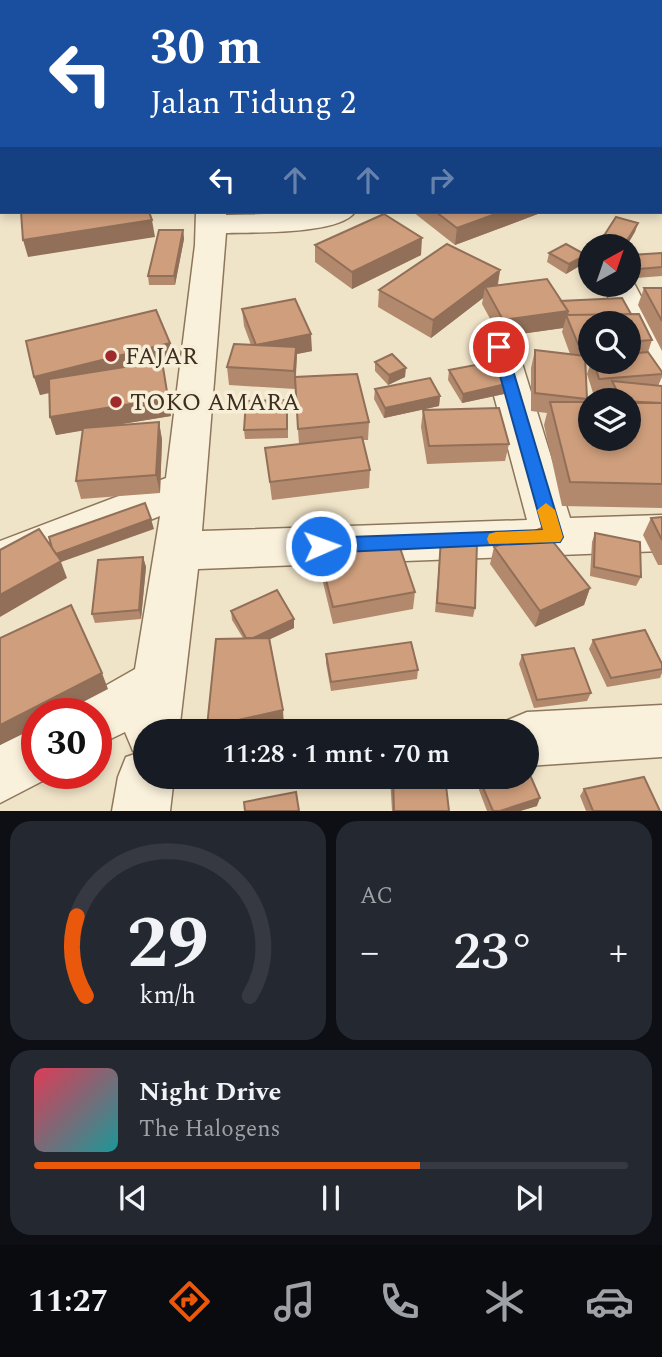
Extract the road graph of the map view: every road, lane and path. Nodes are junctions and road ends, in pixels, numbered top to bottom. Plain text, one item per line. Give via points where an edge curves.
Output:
1 (323, 214) edge
2 (212, 218) edge
3 (625, 298) edge
4 (499, 347) dead end
5 (662, 374) edge
6 (186, 488) junction
7 (662, 533) edge
8 (554, 537) junction
9 (175, 551) junction
10 (0, 561) edge
11 (154, 708) edge
12 (112, 717) edge
13 (662, 731) edge
14 (539, 738) edge
15 (21, 763) edge
16 (0, 775) edge
17 (144, 789) edge
18 (141, 811) edge

1 - 2 street
2 - 6 street
3 - 5 street
4 - 8 street
6 - 9 street
6 - 10 street
7 - 8 street
8 - 9 street
9 - 11 street
11 - 12 street
13 - 14 street
15 - 16 street
17 - 18 street

